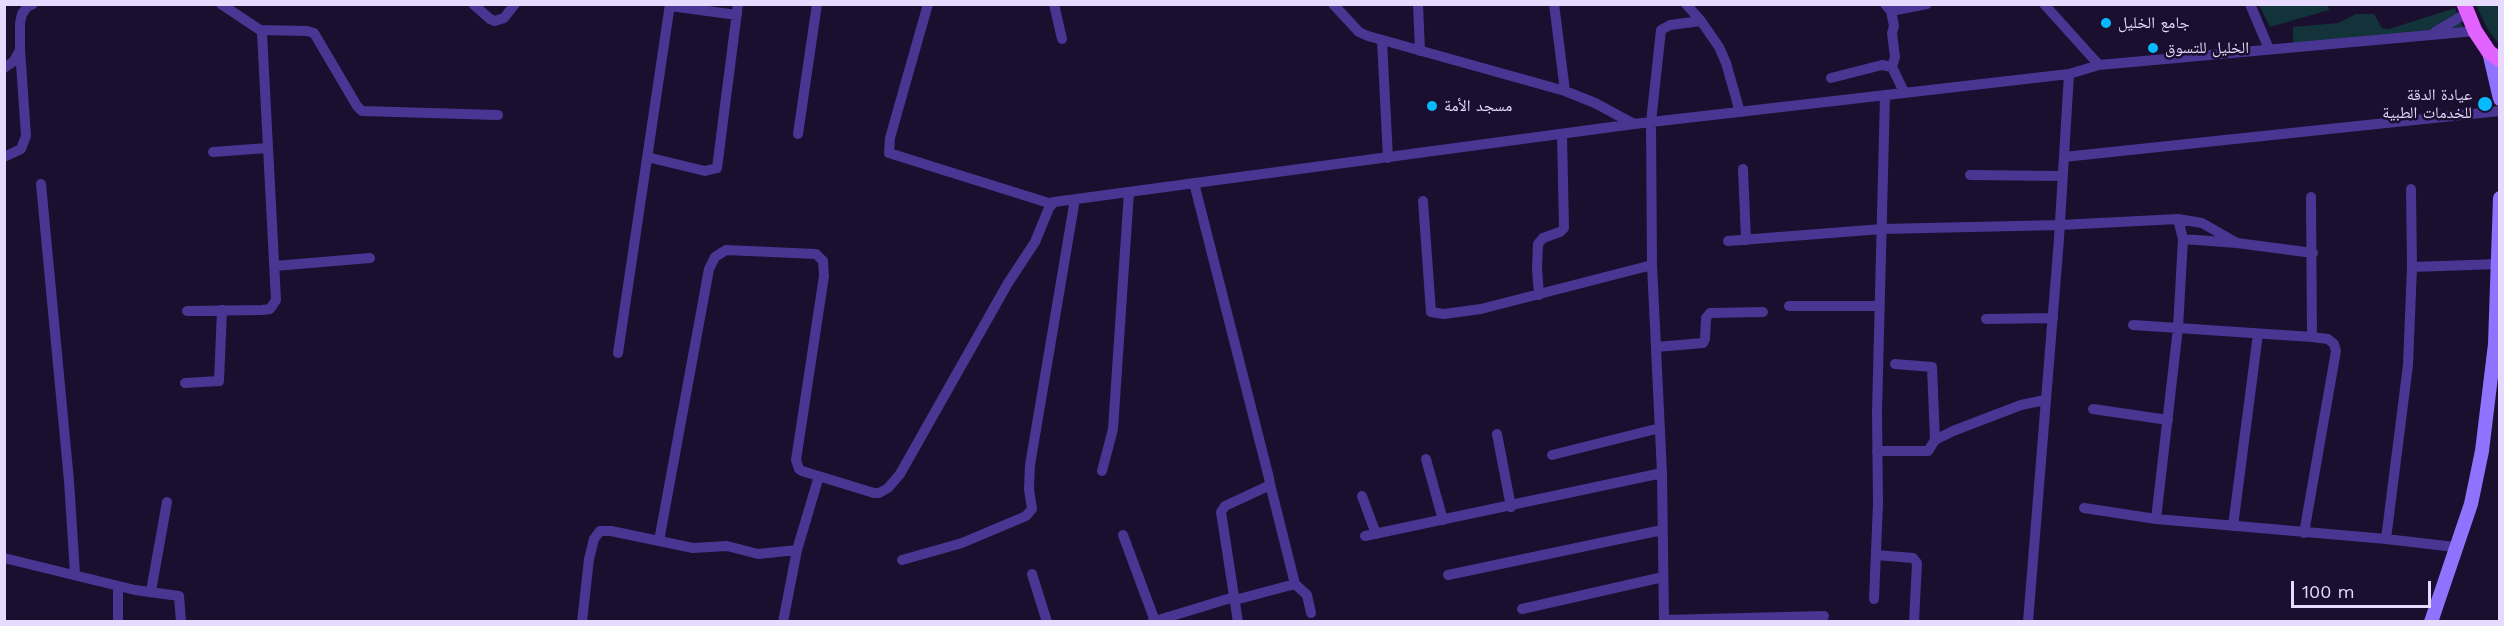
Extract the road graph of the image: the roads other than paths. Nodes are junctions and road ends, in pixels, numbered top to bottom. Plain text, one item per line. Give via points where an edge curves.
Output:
1 (33, 4) edge
2 (221, 4) edge
3 (473, 4) edge
4 (515, 4) edge
5 (817, 4) edge
6 (928, 4) edge
7 (1054, 4) edge
8 (1333, 4) edge
9 (1418, 4) edge
10 (1554, 4) edge
11 (1686, 4) edge
12 (1927, 4) edge
13 (2044, 4) edge
14 (2250, 4) edge
15 (670, 5) edge
16 (1888, 8) edge
17 (2465, 9) edge
18 (737, 10) edge
19 (1701, 21) junction
20 (260, 30) junction
21 (2475, 31) junction
22 (2432, 33) junction
23 (1062, 39) dead end
24 (1382, 41) junction
25 (20, 49) junction
26 (2269, 49) junction
27 (1420, 51) junction
28 (2494, 56) edge
29 (2099, 65) junction
30 (1892, 67) junction
31 (4, 68) edge
32 (2069, 74) junction
33 (1831, 78) dead end
34 (1565, 91) junction
35 (1904, 92) junction
36 (1885, 95) junction
37 (2499, 99) edge
38 (2499, 111) edge
39 (1740, 112) junction
40 (498, 115) dead end
41 (1651, 122) junction
42 (1634, 124) junction
43 (798, 134) dead end
44 (1562, 135) junction
45 (267, 148) junction
46 (213, 152) dead end
47 (4, 157) edge
48 (647, 157) junction
49 (2064, 157) junction
50 (1388, 158) junction
51 (1743, 169) dead end
52 (1970, 175) dead end
53 (2061, 176) junction
54 (1194, 183) junction
55 (41, 184) dead end
56 (2410, 189) dead end
57 (1129, 192) junction
58 (2312, 197) dead end
59 (2499, 198) edge
60 (1075, 199) junction
61 (1424, 201) dead end
62 (1052, 204) junction
63 (2178, 219) junction
64 (2060, 225) junction
65 (1882, 229) junction
66 (2183, 239) junction
67 (1746, 240) junction
68 (1728, 241) dead end
69 (2237, 243) junction
70 (2313, 253) junction
71 (370, 258) dead end
72 (2498, 264) junction
73 (1652, 265) junction
74 (275, 266) junction
75 (2412, 267) junction
76 (1539, 295) junction
77 (1789, 306) dead end
78 (1879, 306) junction
79 (187, 310) dead end
80 (222, 310) junction
81 (1763, 312) dead end
82 (2053, 318) junction
83 (1986, 319) dead end
84 (2133, 325) dead end
85 (2178, 328) junction
86 (2258, 334) junction
87 (2312, 338) junction
88 (1656, 347) junction
89 (618, 353) dead end
90 (1895, 364) dead end
91 (185, 383) dead end
92 (2045, 400) junction
93 (2093, 409) dead end
94 (2168, 420) junction
95 (1660, 428) junction
96 (1497, 434) dead end
97 (1935, 440) junction
98 (1877, 451) junction
99 (1552, 455) dead end
100 (1426, 459) dead end
101 (1102, 471) dead end
102 (1662, 473) junction
103 (819, 476) junction
104 (1270, 484) junction
105 (1362, 496) dead end
106 (167, 502) dead end
107 (1511, 507) junction
108 (2084, 508) dead end
109 (2156, 519) junction
110 (1443, 520) junction
111 (2233, 526) junction
112 (1662, 530) junction
113 (2304, 533) junction
114 (1123, 535) dead end
115 (2386, 539) junction
116 (659, 541) junction
117 (2455, 547) junction
118 (797, 550) junction
119 (1876, 555) junction
120 (4, 558) edge
121 (902, 560) dead end
122 (75, 574) junction
123 (1032, 574) dead end
124 (1448, 575) dead end
125 (1663, 577) junction
126 (1295, 584) junction
127 (118, 586) junction
128 (151, 591) junction
129 (1234, 598) junction
130 (1874, 599) dead end
131 (1522, 609) dead end
132 (1311, 613) dead end
133 (1824, 616) dead end
134 (118, 621) edge
135 (181, 621) edge
136 (582, 621) edge
137 (783, 621) edge
138 (1047, 621) edge
139 (1154, 621) edge
140 (1238, 621) edge
141 (1664, 621) edge
142 (1914, 621) edge
143 (2028, 621) edge
144 (2431, 621) edge

1 - 25 street via 22,14
2 - 20 street
3 - 4 street via 495,21 504,18
5 - 43 street
6 - 62 street via 889,153
7 - 23 street
8 - 24 street via 1359,32
9 - 27 street
10 - 34 street
11 - 19 street
12 - 16 street
13 - 29 street
14 - 26 street
15 - 18 street
15 - 48 street
16 - 30 street via 1896,49
17 - 21 main road
17 - 22 street
18 - 48 street via 717,168 705,171
19 - 39 street via 1726,63
19 - 41 street via 1661,30
20 - 40 street via 314,33 362,111
20 - 45 street
21 - 22 street
21 - 28 main road
22 - 26 street
24 - 27 street
24 - 50 street
25 - 31 street via 14,61
25 - 47 street via 26,136 21,149
26 - 29 street
27 - 34 street
28 - 37 street
29 - 32 street
30 - 33 street via 1882,65
30 - 35 street
32 - 35 street
32 - 49 street
34 - 42 street
35 - 36 street
36 - 39 street
36 - 65 street
38 - 49 street
39 - 41 street
41 - 42 street
41 - 73 street
42 - 44 street
44 - 50 street
44 - 76 street via 1564,228 1538,244
45 - 46 street
45 - 74 street
48 - 89 street
49 - 53 street
50 - 54 street
51 - 67 street
52 - 53 street
53 - 64 street
54 - 57 street
54 - 104 street
55 - 122 street via 69,470
56 - 75 street
57 - 60 street
57 - 101 street via 1113,429
58 - 70 street
59 - 72 street
60 - 62 street
60 - 121 street via 1030,465 1032,509 1026,516 962,543
61 - 76 street via 1431,312 1481,309
62 - 103 street via 1035,242 894,483 874,493
63 - 64 street
63 - 66 street
63 - 69 street via 2202,222
64 - 65 street
64 - 82 street
65 - 67 street
65 - 78 street
66 - 69 street
66 - 85 street
67 - 68 street
69 - 70 street
70 - 87 street
71 - 74 street
72 - 75 street
72 - 117 street via 2495,344 2482,451 2471,504
73 - 76 street
73 - 88 street
74 - 80 street via 274,305 262,310
75 - 115 street via 2408,365
77 - 78 street
78 - 98 street
79 - 80 street
80 - 91 street via 219,381
81 - 88 street via 1710,313 1703,343
82 - 83 street
82 - 92 street
84 - 85 street
85 - 86 street
85 - 94 street
86 - 87 street
86 - 111 street
87 - 113 street via 2328,339 2336,351
88 - 95 street
90 - 97 street via 1932,367
92 - 97 street via 1985,417
92 - 143 street
93 - 94 street
94 - 109 street
95 - 99 street
95 - 102 street
96 - 107 street
97 - 98 street via 1928,451
98 - 119 street
100 - 110 street
102 - 107 street
102 - 112 street
103 - 116 street via 799,469 796,451 824,276 823,261 816,254 788,251 720,252 709,270
103 - 118 street
104 - 126 street
104 - 129 street via 1222,508 1221,527
105 - 110 street via 1370,535
106 - 128 street
107 - 110 street
108 - 109 street
109 - 111 street
111 - 113 street
112 - 124 street
112 - 125 street
113 - 115 street
114 - 139 street
115 - 117 street
116 - 118 street via 693,548 727,546 758,554
116 - 136 street via 605,530 597,534 589,559
117 - 144 street
118 - 137 street
119 - 130 street
119 - 142 street via 1913,558 1917,563
120 - 122 street
122 - 127 street
123 - 138 street
125 - 131 street
125 - 141 street
126 - 129 street
126 - 132 street via 1307,595
127 - 128 street
127 - 134 street
128 - 135 street via 179,596
129 - 139 street
129 - 140 street
133 - 141 street

